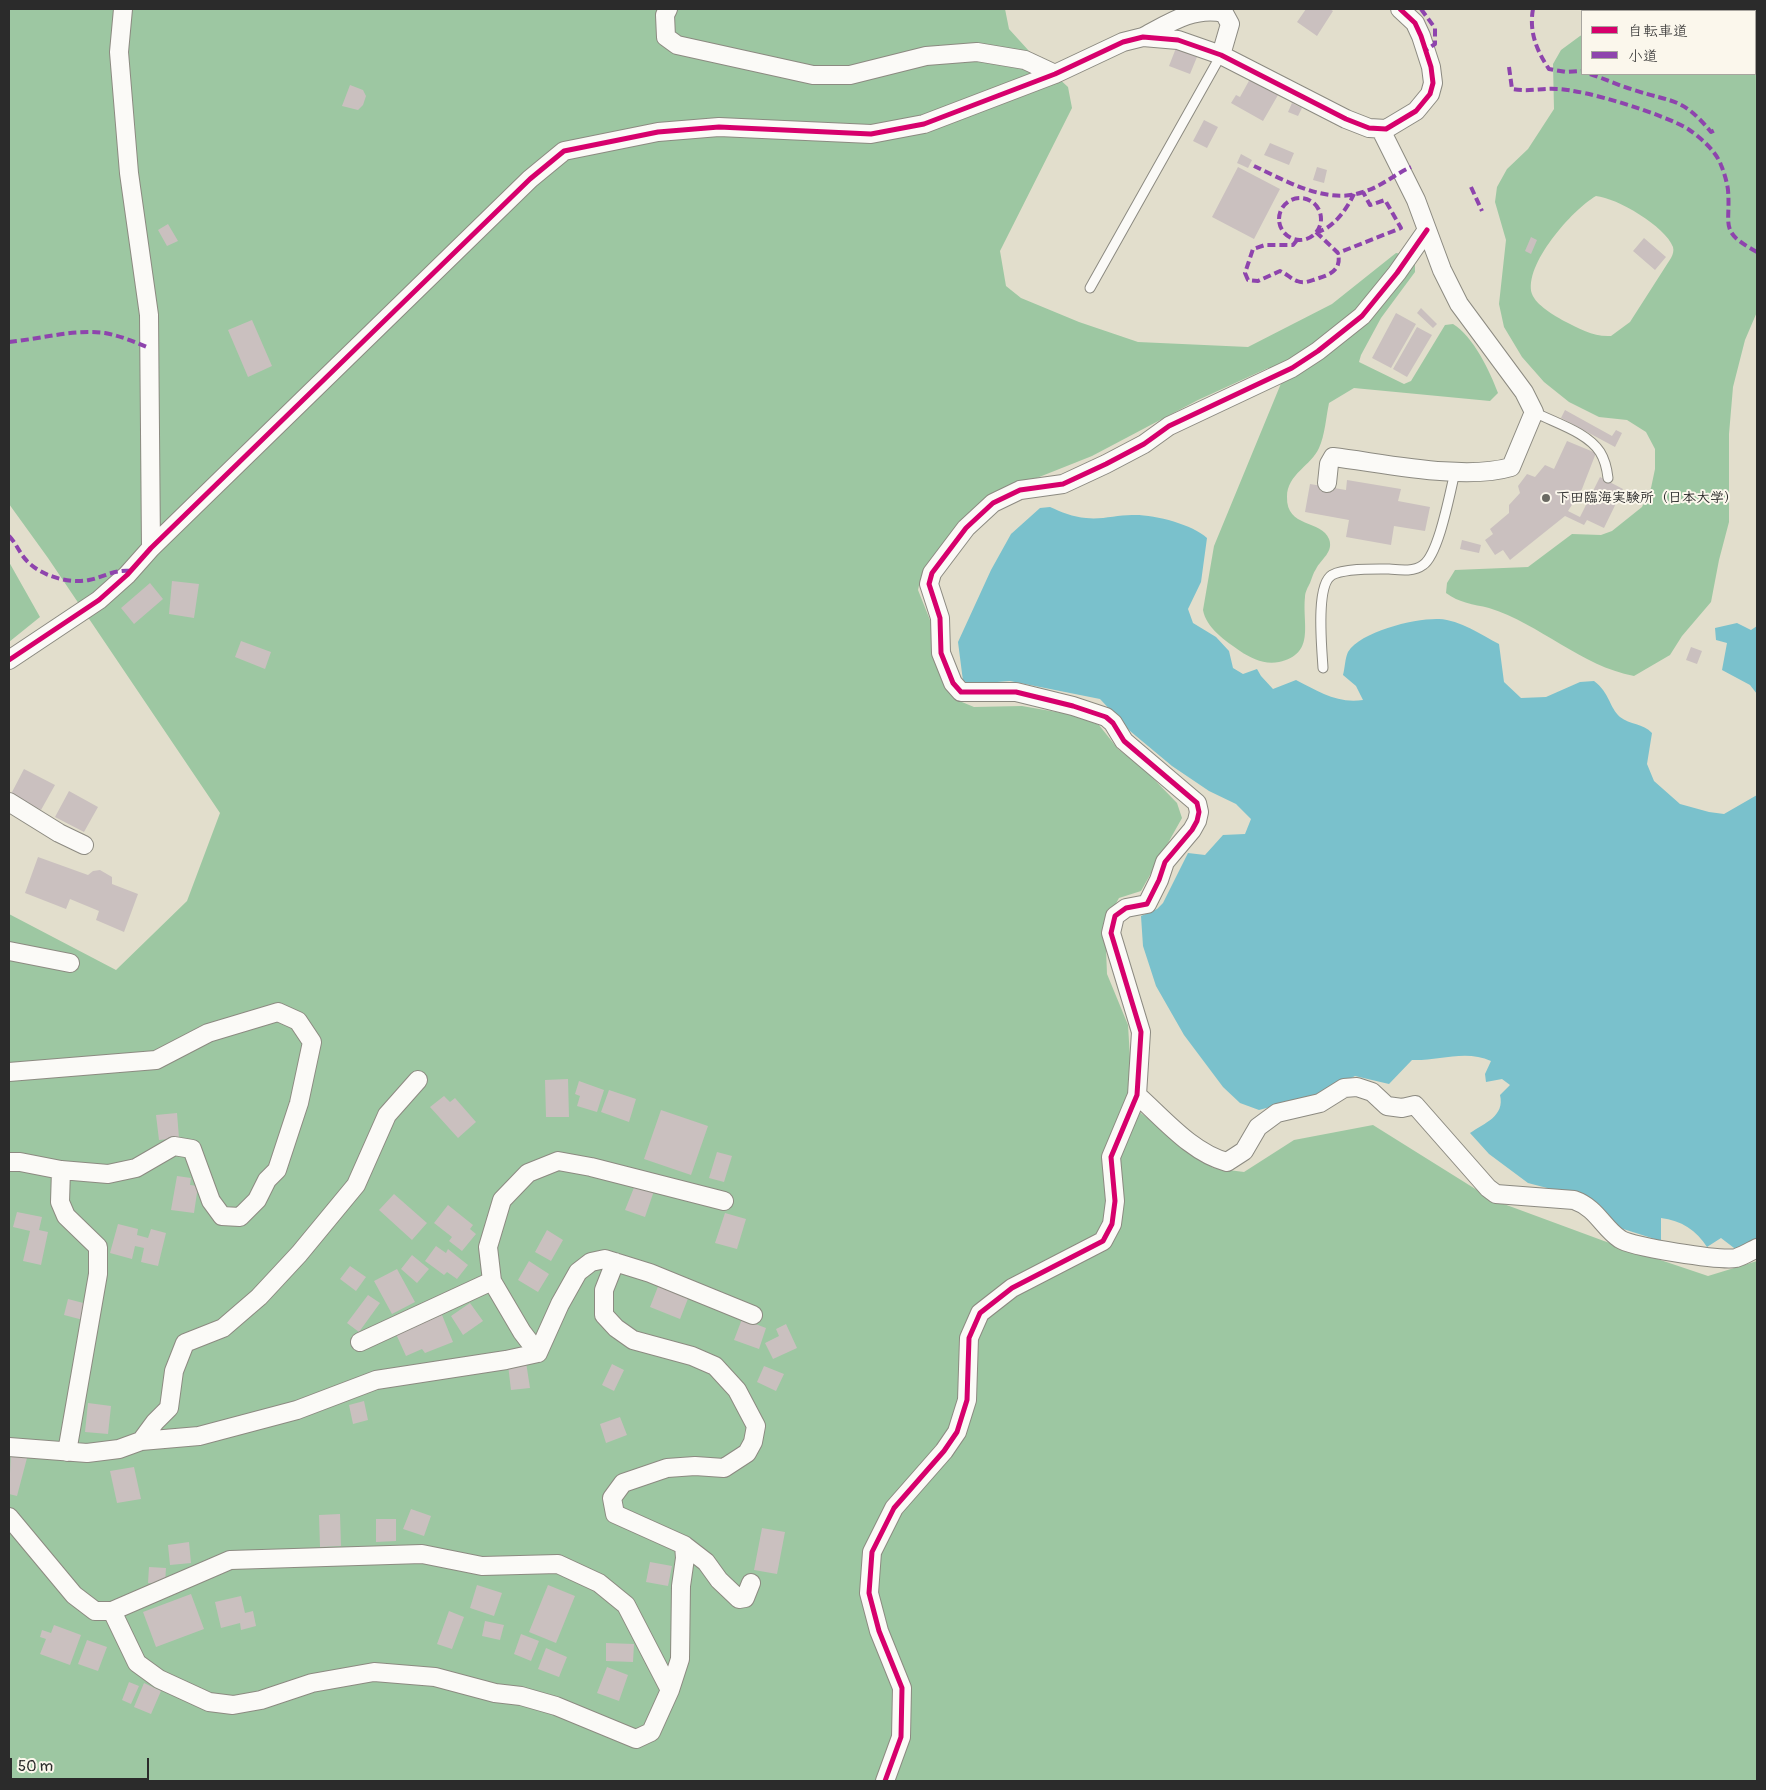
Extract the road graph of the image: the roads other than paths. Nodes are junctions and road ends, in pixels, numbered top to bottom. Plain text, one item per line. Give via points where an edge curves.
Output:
1 (123, 9) edge
2 (668, 9) edge
3 (1400, 9) edge
4 (1143, 38) junction
5 (1221, 54) junction
6 (1055, 74) junction
7 (1380, 130) junction
8 (1427, 230) junction
9 (1090, 288) dead end
10 (1534, 412) junction
11 (1455, 472) junction
12 (1608, 478) dead end
13 (1327, 482) dead end
14 (152, 548) junction
15 (9, 660) edge
16 (1323, 668) dead end
17 (9, 802) edge
18 (84, 845) dead end
19 (9, 951) edge
20 (70, 962) dead end
21 (9, 1072) edge
22 (418, 1080) dead end
23 (1137, 1095) junction
24 (9, 1162) edge
25 (61, 1170) junction
26 (724, 1201) dead end
27 (1757, 1248) edge
28 (615, 1262) junction
29 (492, 1281) junction
30 (753, 1315) dead end
31 (360, 1342) dead end
32 (538, 1353) junction
33 (141, 1441) junction
34 (9, 1447) edge
35 (67, 1452) junction
36 (9, 1517) edge
37 (684, 1545) junction
38 (751, 1584) dead end
39 (112, 1611) junction
40 (670, 1690) junction
41 (885, 1781) edge

1 - 14 street via 120,61 129,173 149,315
2 - 6 street via 665,15 666,37 677,45 813,75 850,75 926,56 977,52 1025,60
3 - 7 street via 1415,23 1421,36 1433,83 1430,94 1416,111 1395,125
4 - 5 street via 1178,40
4 - 5 street via 1189,14 1216,11 1224,13 1230,24
4 - 6 street via 1123,42
5 - 7 street via 1338,116
5 - 9 lane
6 - 14 street via 924,124 871,134 718,127 658,132 564,151 530,179
7 - 8 street
8 - 10 street via 1442,270 1460,304 1524,392
8 - 23 street via 1362,316 1318,351 1292,368 1169,426 1144,444 1098,468 1063,484 1020,490 993,503 966,528 932,573 929,584 940,618 941,653 953,683 961,692 1016,692 1106,718 1124,741 1197,803 1197,821 1165,862 1147,904 1126,908 1115,916 1112,924 1117,956 1141,1032
10 - 11 street via 1511,467 1495,472
10 - 12 lane via 1594,444 1601,453
11 - 13 street via 1333,457
11 - 16 lane via 1433,554 1424,565 1415,569 1342,572 1329,578 1321,604
14 - 15 street via 99,600
17 - 18 street
19 - 20 street
21 - 25 street via 156,1060 208,1033 278,1012 298,1021 312,1042 299,1103 276,1170 257,1200 240,1217 222,1216 212,1201 192,1148 174,1146 136,1168 108,1174
22 - 33 street via 387,1115 356,1185 300,1254 259,1297 223,1328 185,1343 174,1371 169,1408
23 - 27 street via 1198,1149 1227,1162 1244,1151 1258,1128 1277,1113 1320,1103 1344,1088 1357,1087 1372,1092 1387,1106 1402,1108 1415,1105 1496,1194 1574,1200 1605,1222 1621,1240 1698,1257 1736,1258
23 - 41 street via 1111,1158 1115,1201 1112,1224 1103,1241 1012,1288 980,1313 969,1338 967,1400 957,1432 894,1508 872,1552 869,1593 879,1631 902,1688 902,1737
24 - 25 street
25 - 35 street via 60,1202 66,1216 98,1247 98,1274
26 - 29 street via 558,1161 528,1173 502,1200 488,1247
28 - 30 street
28 - 32 street via 605,1259 590,1262 578,1272
28 - 37 street via 604,1290 604,1315 633,1340 692,1356 715,1366 736,1390 756,1426 747,1454 724,1468 667,1468 623,1483 612,1498 615,1514
29 - 31 street
29 - 32 street
32 - 33 street via 376,1380 249,1424 199,1436
33 - 35 street via 119,1449
34 - 35 street
36 - 39 street via 74,1595 95,1611
37 - 38 street via 706,1562 739,1599 744,1598
37 - 40 street via 680,1659
39 - 40 street via 230,1560 422,1554 482,1566 558,1564 598,1583 626,1605
39 - 40 street via 137,1664 159,1679 209,1702 234,1705 261,1700 312,1683 374,1672 391,1673 435,1677 556,1706 636,1739 651,1732

